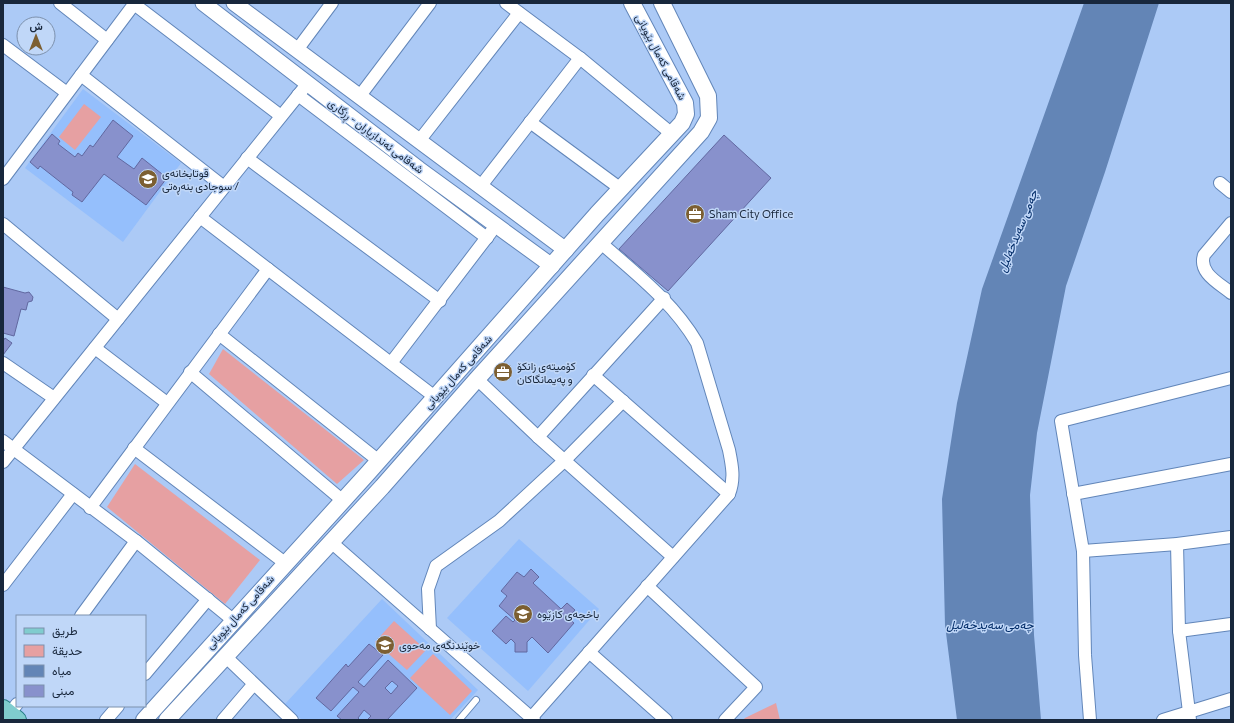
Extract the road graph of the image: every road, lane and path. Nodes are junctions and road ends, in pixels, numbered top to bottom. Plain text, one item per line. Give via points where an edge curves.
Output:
1 (60, 3) edge
2 (135, 3) edge
3 (203, 3) edge
4 (234, 3) edge
5 (332, 3) edge
6 (430, 3) edge
7 (506, 3) edge
8 (632, 3) edge
9 (662, 3) edge
10 (519, 12) junction
11 (269, 29) junction
12 (107, 40) junction
13 (257, 44) junction
14 (3, 45) edge
15 (297, 50) junction
16 (580, 58) junction
17 (81, 75) junction
18 (308, 83) junction
19 (67, 93) junction
20 (298, 95) junction
21 (360, 97) junction
22 (281, 116) junction
23 (530, 122) junction
24 (672, 134) junction
25 (419, 142) junction
26 (247, 158) junction
27 (3, 179) edge
28 (1220, 183) dead end
29 (224, 186) junction
30 (480, 187) junction
31 (620, 189) junction
32 (1231, 192) edge
33 (597, 214) junction
34 (200, 217) junction
35 (1231, 223) edge
36 (3, 224) edge
37 (496, 225) junction
38 (614, 229) junction
39 (487, 238) junction
40 (601, 243) junction
41 (566, 250) junction
42 (552, 266) junction
43 (268, 269) junction
44 (1231, 293) edge
45 (664, 298) junction
46 (440, 301) junction
47 (118, 319) junction
48 (219, 334) junction
49 (95, 348) junction
50 (3, 363) edge
51 (391, 363) junction
52 (190, 372) junction
53 (593, 375) junction
54 (1231, 378) edge
55 (477, 379) junction
56 (436, 397) junction
57 (54, 398) junction
58 (623, 401) junction
59 (167, 403) junction
60 (538, 437) junction
61 (3, 441) edge
62 (134, 448) junction
63 (13, 449) junction
64 (379, 461) junction
65 (564, 461) junction
66 (3, 462) edge
67 (1231, 464) edge
68 (368, 474) junction
69 (382, 486) junction
70 (73, 494) junction
71 (729, 494) junction
72 (1073, 494) junction
73 (342, 500) junction
74 (90, 508) junction
75 (1231, 537) edge
76 (136, 541) junction
77 (331, 542) junction
78 (1177, 544) junction
79 (1083, 551) junction
80 (673, 557) junction
81 (285, 563) junction
82 (3, 585) edge
83 (647, 586) junction
84 (208, 600) junction
85 (82, 615) edge
86 (233, 620) junction
87 (1231, 624) edge
88 (430, 629) junction
89 (1179, 631) junction
90 (589, 652) junction
91 (225, 656) junction
92 (146, 673) edge
93 (253, 685) junction
94 (1231, 699) edge
95 (476, 700) dead end
96 (117, 707) edge
97 (1189, 716) edge
98 (533, 719) edge
99 (106, 720) edge
100 (144, 720) edge
101 (167, 720) edge
102 (223, 720) edge
103 (292, 720) edge
104 (459, 720) edge
105 (666, 720) edge
106 (725, 720) edge
107 (1090, 720) edge
108 (1163, 720) edge

1 - 12 street
2 - 12 street
2 - 22 street
3 - 13 street, شەقامی ئەندازیاران - ڕزگاری
4 - 11 street, شەقامی ئەندازیاران - ڕزگاری
5 - 15 street
6 - 21 street
7 - 10 street
8 - 24 main road, شەقامی کەمال بێویانی via 685,103 685,117
9 - 38 main road, شەقامی کەمال بێویانی via 706,91 709,118 696,138
10 - 16 street
10 - 25 street
11 - 13 street
11 - 15 street, شەقامی ئەندازیاران - ڕزگاری
12 - 17 street
13 - 18 street, شەقامی ئەندازیاران - ڕزگاری
14 - 19 street
15 - 21 street, شەقامی ئەندازیاران - ڕزگاری
16 - 23 street
16 - 24 street
17 - 19 street
17 - 29 street
18 - 20 street
18 - 37 street, شەقامی ئەندازیاران - ڕزگاری
19 - 27 street
20 - 22 street
20 - 39 street
21 - 25 street, شەقامی ئەندازیاران - ڕزگاری
22 - 26 street
23 - 30 street
23 - 31 street
24 - 31 main road, شەقامی کەمال بێویانی
25 - 30 street, شەقامی ئەندازیاران - ڕزگاری
26 - 29 street
26 - 46 street
28 - 32 street
29 - 34 street
30 - 41 street, شەقامی ئەندازیاران - ڕزگاری
31 - 33 main road, شەقامی کەمال بێویانی
33 - 38 main road via 605,215
33 - 41 main road, شەقامی کەمال بێویانی
34 - 43 street
34 - 47 street
35 - 44 street via 1204,255 1202,261 1206,272
36 - 47 street
37 - 39 street
37 - 42 street, شەقامی ئەندازیاران - ڕزگاری
38 - 40 main road, شەقامی کەمال بێویانی
39 - 46 street
40 - 45 street
40 - 55 main road, شەقامی کەمال بێویانی
41 - 42 main road, شەقامی کەمال بێویانی
42 - 56 main road, شەقامی کەمال بێویانی
43 - 48 street
43 - 51 street
45 - 53 street
45 - 71 street via 691,332 702,354 733,468 733,484
46 - 51 street
47 - 49 street
48 - 52 street
48 - 64 street
49 - 57 street
49 - 59 street
50 - 57 street
51 - 56 street
52 - 59 street
52 - 73 street
53 - 58 street
53 - 60 street
54 - 72 street via 1061,421
55 - 60 street
55 - 69 main road, شەقامی کەمال بێویانی
56 - 64 main road, شەقامی کەمال بێویانی
57 - 63 street
58 - 65 street
58 - 71 street
59 - 62 street
60 - 65 street
61 - 63 street
62 - 74 street
62 - 81 street
63 - 66 street
63 - 70 street
64 - 68 main road, شەقامی کەمال بێویانی
65 - 80 street
65 - 88 street via 499,521 436,566 428,589
67 - 72 street
68 - 69 main road via 375,485
68 - 73 main road, شەقامی کەمال بێویانی
69 - 77 main road, شەقامی کەمال بێویانی
70 - 74 street
70 - 82 street
71 - 80 street
72 - 79 street
73 - 81 main road, شەقامی کەمال بێویانی
74 - 76 street
75 - 78 street
76 - 84 street
76 - 85 street
77 - 88 street
77 - 91 main road, شەقامی کەمال بێویانی
78 - 79 street
78 - 89 street
79 - 107 street via 1085,655
80 - 83 street
81 - 86 main road, شەقامی کەمال بێویانی
83 - 90 street
83 - 106 street via 756,687
84 - 86 street
84 - 92 street
86 - 100 main road, شەقامی کەمال بێویانی
87 - 89 street
88 - 98 street
89 - 97 street
90 - 98 street
90 - 105 street
91 - 93 street
91 - 101 main road, شەقامی کەمال بێویانی
93 - 102 street
93 - 103 street
94 - 97 street
95 - 104 lane
96 - 99 street
97 - 108 street

